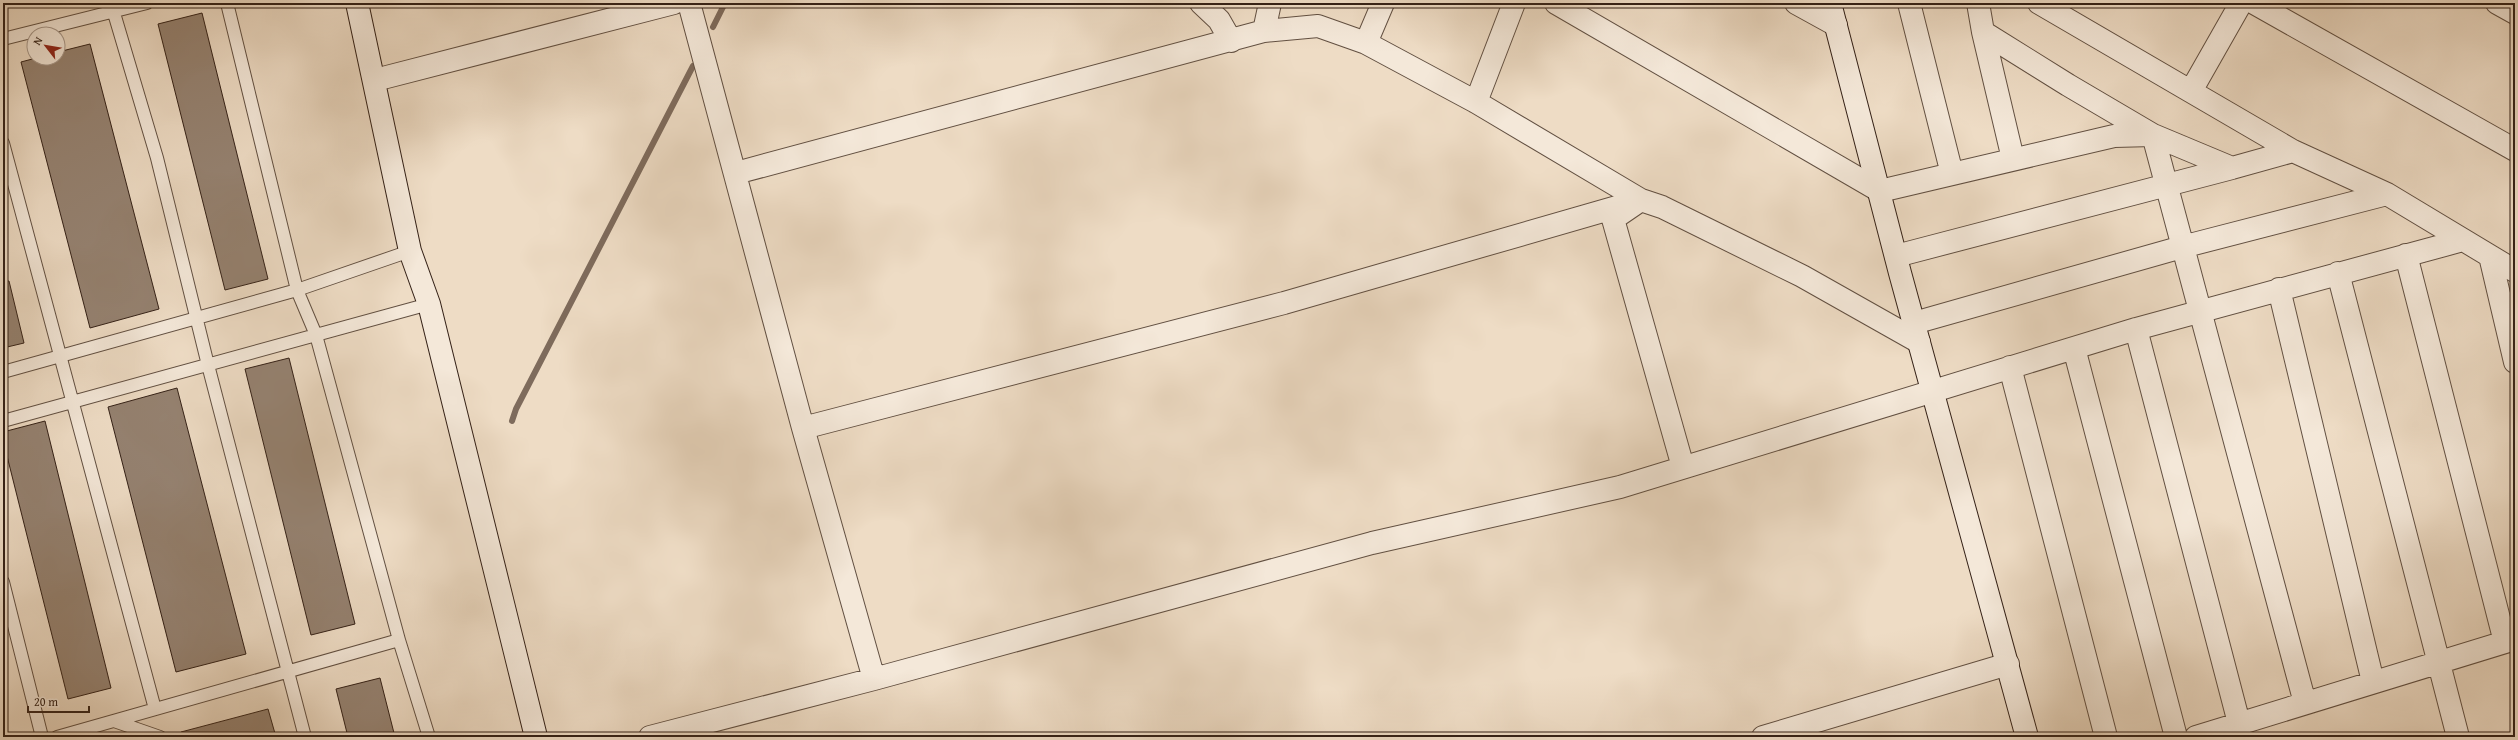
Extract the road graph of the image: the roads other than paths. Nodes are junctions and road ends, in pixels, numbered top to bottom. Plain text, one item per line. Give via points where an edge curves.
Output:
1 (148, 3) edge
2 (227, 3) edge
3 (357, 3) edge
4 (674, 3) edge
5 (689, 3) edge
6 (1201, 3) edge
7 (1270, 3) edge
8 (1383, 3) edge
9 (1514, 3) edge
10 (1556, 3) edge
11 (1796, 3) edge
12 (1830, 3) edge
13 (1909, 3) edge
14 (1978, 3) edge
15 (2039, 3) edge
16 (2241, 3) edge
17 (2254, 3) edge
18 (2497, 3) edge
19 (112, 7) edge
20 (2515, 13) edge
21 (1836, 25) junction
22 (1264, 31) junction
23 (1983, 32) junction
24 (3, 40) edge
25 (1231, 41) junction
26 (1366, 43) junction
27 (375, 80) junction
28 (2191, 91) junction
29 (1476, 102) junction
30 (2153, 135) junction
31 (3, 142) edge
32 (2515, 150) edge
33 (2293, 151) junction
34 (2013, 159) junction
35 (2232, 168) junction
36 (736, 173) junction
37 (1952, 174) junction
38 (2168, 186) junction
39 (1880, 191) junction
40 (2387, 194) junction
41 (1641, 200) junction
42 (2463, 240) junction
43 (2182, 247) junction
44 (410, 251) junction
45 (2406, 255) junction
46 (1896, 256) junction
47 (2490, 256) junction
48 (2515, 271) edge
49 (2338, 273) junction
50 (2279, 289) junction
51 (297, 290) junction
52 (429, 304) junction
53 (2201, 310) junction
54 (197, 316) junction
55 (2136, 330) junction
56 (1917, 333) junction
57 (316, 335) junction
58 (2074, 348) junction
59 (60, 355) junction
60 (2515, 362) edge
61 (208, 365) junction
62 (2010, 367) junction
63 (3, 372) edge
64 (1933, 390) junction
65 (74, 401) junction
66 (3, 421) edge
67 (803, 428) junction
68 (1683, 467) junction
69 (3, 582) edge
70 (399, 640) junction
71 (2510, 640) edge
72 (2439, 662) junction
73 (2008, 664) junction
74 (287, 672) junction
75 (874, 679) junction
76 (2374, 682) junction
77 (2305, 703) junction
78 (155, 709) junction
79 (114, 721) junction
80 (2239, 723) junction
81 (42, 737) edge
82 (56, 737) edge
83 (160, 737) edge
84 (305, 737) edge
85 (429, 737) edge
86 (536, 737) edge
87 (650, 737) edge
88 (1763, 737) edge
89 (2027, 737) edge
90 (2106, 737) edge
91 (2176, 737) edge
92 (2196, 737) edge
93 (2458, 737) edge

1 - 19 lane
2 - 51 lane
3 - 27 street
4 - 27 street
5 - 36 street
6 - 25 street via 1219,20
7 - 22 street
8 - 26 street
9 - 29 street
10 - 39 street
11 - 21 street
12 - 21 street
13 - 37 street
14 - 23 street
15 - 28 street
16 - 28 street
17 - 32 street
18 - 20 street
19 - 24 lane
19 - 54 lane via 156,158
21 - 39 street
22 - 25 street
22 - 26 street via 1318,26
23 - 30 street
23 - 34 street
25 - 36 street
26 - 29 street
27 - 44 street
28 - 33 street
29 - 41 street
30 - 34 street via 2114,136
30 - 35 street
30 - 38 street
31 - 59 lane
33 - 35 street
33 - 40 street
34 - 37 street
35 - 38 street
36 - 67 street
37 - 39 street
38 - 43 street
38 - 46 street
39 - 46 street
40 - 42 street
40 - 43 street
41 - 56 street via 1662,207
41 - 67 street via 1284,303
41 - 68 street via 1613,219
42 - 45 street
42 - 47 street
43 - 53 street
43 - 56 street
44 - 51 lane
44 - 52 street
45 - 49 street
45 - 71 street
46 - 56 street
47 - 48 street
47 - 60 street
49 - 50 street
49 - 72 street
50 - 53 street
50 - 76 street
51 - 54 lane
51 - 57 lane
52 - 57 lane
52 - 86 street
53 - 55 street
53 - 77 street
54 - 59 lane
54 - 61 lane
55 - 58 street
55 - 80 street
56 - 64 street
57 - 61 lane
57 - 70 lane
58 - 62 street
58 - 91 street
59 - 63 lane
59 - 65 lane
61 - 65 lane
61 - 74 lane
62 - 64 street
62 - 90 street
64 - 68 street
64 - 73 street
65 - 66 lane
65 - 78 lane
67 - 75 street
68 - 75 street via 1620,487 1372,543
69 - 81 lane
70 - 74 lane
70 - 85 lane
71 - 72 street
72 - 76 street
72 - 93 street
73 - 88 street
73 - 89 street
74 - 78 lane
74 - 84 lane
75 - 87 street
76 - 77 street
77 - 80 street
78 - 79 lane
79 - 82 lane
79 - 83 lane
80 - 92 street

